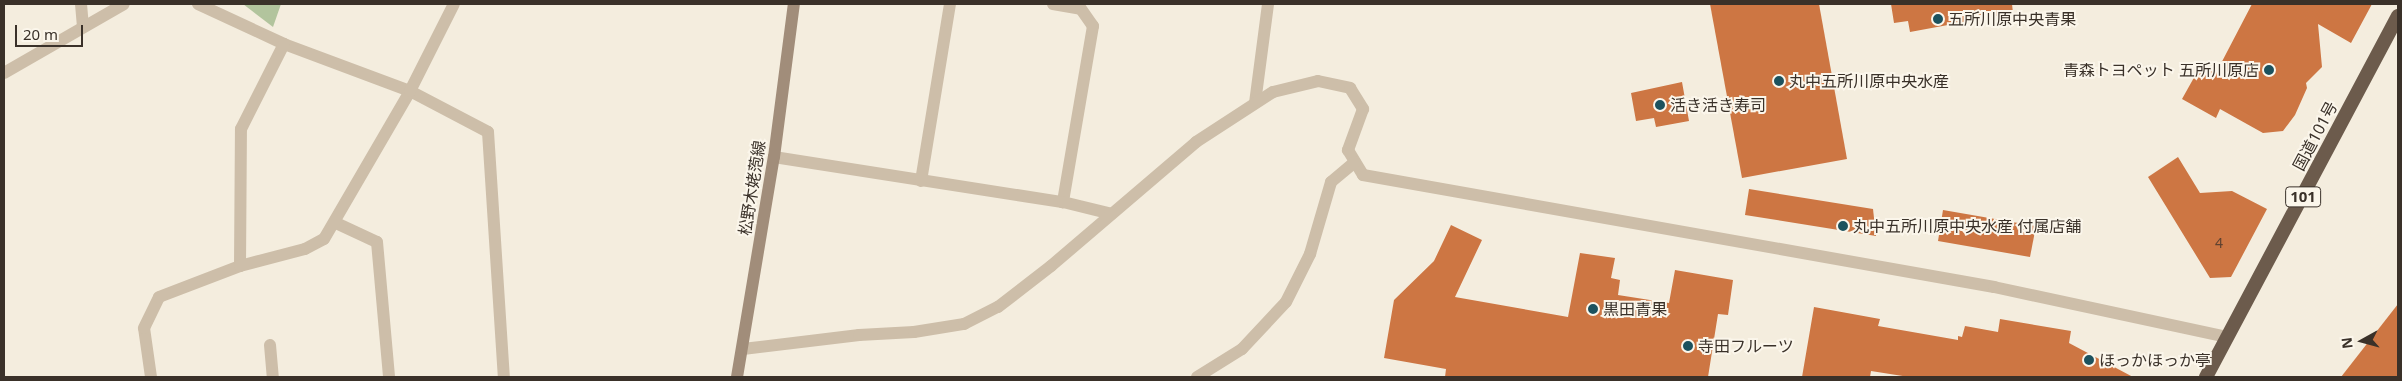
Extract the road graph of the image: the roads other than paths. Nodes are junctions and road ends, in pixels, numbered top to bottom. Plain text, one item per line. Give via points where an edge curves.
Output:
1 (81, 4) edge
2 (124, 4) edge
3 (198, 4) edge
4 (454, 4) edge
5 (794, 4) edge
6 (950, 4) edge
7 (1053, 4) edge
8 (1268, 4) edge
9 (2398, 16) edge
10 (83, 27) junction
11 (284, 44) junction
12 (4, 73) edge
13 (410, 91) junction
14 (1255, 103) junction
15 (774, 157) junction
16 (1355, 162) junction
17 (921, 181) junction
18 (1063, 202) junction
19 (1112, 214) junction
20 (336, 222) junction
21 (240, 266) junction
22 (2228, 337) junction
23 (270, 345) dead end
24 (743, 349) junction
25 (151, 377) edge
26 (272, 377) edge
27 (390, 377) edge
28 (504, 377) edge
29 (737, 377) edge
30 (1197, 377) edge
31 (2206, 377) edge

1 - 10 street
2 - 10 street
3 - 11 street
4 - 13 street
5 - 15 main road, 松野木姥萢線
6 - 17 street
7 - 18 street via 1081,9 1093,26
8 - 14 street
9 - 22 highway, 国道101号 / 101
10 - 12 street
11 - 13 street
11 - 21 street via 241,129
13 - 20 street
13 - 28 street via 488,132
14 - 16 street via 1273,92 1318,81 1350,88 1363,108 1348,150
14 - 19 street via 1196,142
15 - 17 street
15 - 24 main road, 松野木姥萢線
16 - 22 street via 1364,175 1994,287
16 - 30 street via 1331,182 1310,254 1286,302 1242,349
17 - 18 street
18 - 19 street
19 - 24 street via 998,307 964,324
20 - 21 street via 324,239 305,249
20 - 27 street via 377,242
21 - 25 street via 155,301 144,328
22 - 31 highway, 国道101号 / 101
23 - 26 street
24 - 29 main road, 松野木姥萢線

